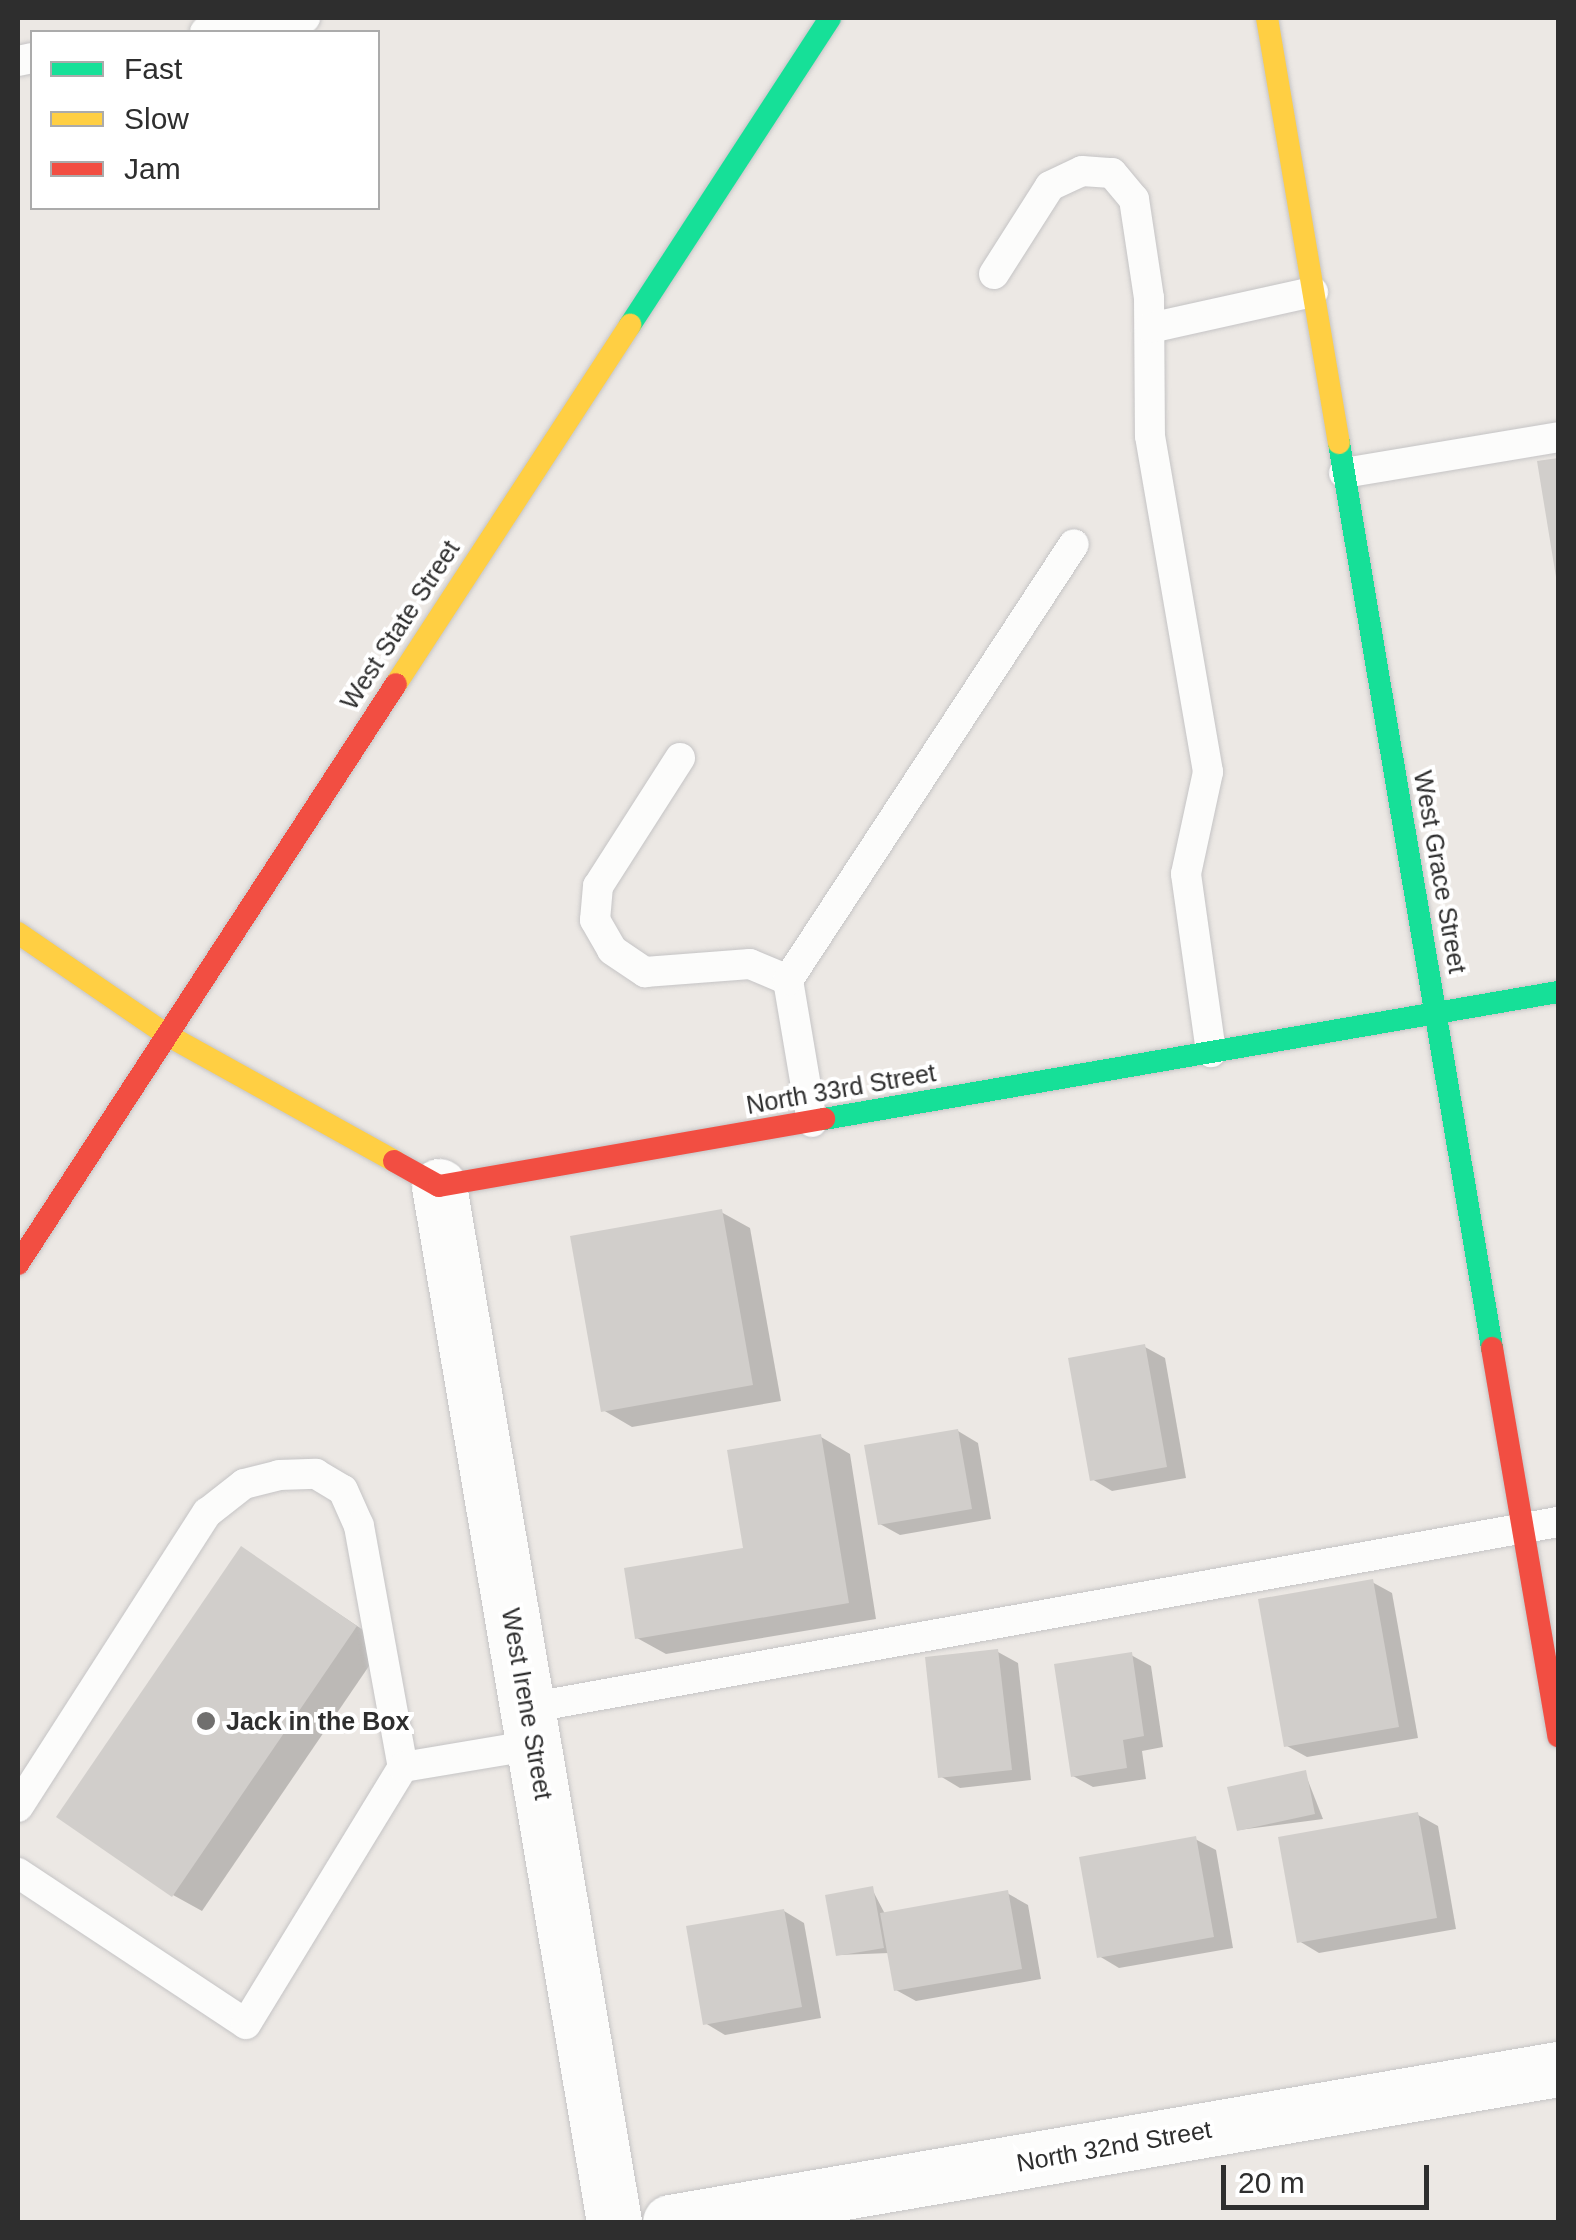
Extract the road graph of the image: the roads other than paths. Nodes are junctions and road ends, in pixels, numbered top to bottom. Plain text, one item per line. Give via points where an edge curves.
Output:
1 (305, 18) edge
2 (830, 18) edge
3 (1266, 18) edge
4 (218, 30) edge
5 (994, 274) dead end
6 (1313, 292) junction
7 (1150, 328) junction
8 (1558, 438) edge
9 (1344, 473) junction
10 (1074, 544) dead end
11 (680, 758) dead end
12 (18, 933) edge
13 (788, 980) junction
14 (1558, 992) edge
15 (1436, 1014) junction
16 (167, 1035) junction
17 (1211, 1052) junction
18 (812, 1122) junction
19 (440, 1186) junction
20 (18, 1264) edge
21 (1558, 1522) edge
22 (1523, 1529) junction
23 (531, 1726) junction
24 (1558, 1736) edge
25 (403, 1767) junction
26 (18, 1807) edge
27 (18, 1872) edge
28 (1558, 2069) edge
29 (614, 2222) edge
30 (670, 2222) edge

1 - 4 lane
2 - 16 street, West State Street
3 - 6 street, West Grace Street
5 - 7 lane via 1050,186 1082,170 1112,173 1134,199
6 - 7 lane
6 - 9 street, West Grace Street
7 - 17 lane via 1150,436 1208,772 1186,874
8 - 9 lane
9 - 15 street, West Grace Street
10 - 13 lane
11 - 13 lane via 598,886 595,920 612,950 645,972 750,964
12 - 16 street
13 - 18 lane
14 - 15 street, North 33rd Street
15 - 17 street, North 33rd Street
15 - 22 street, West Grace Street
16 - 19 street
16 - 20 street, West State Street
17 - 18 street, North 33rd Street
18 - 19 street, North 33rd Street
19 - 23 street, West Irene Street
21 - 22 lane
22 - 23 lane
22 - 24 street, West Grace Street
23 - 25 lane
23 - 29 street, West Irene Street
25 - 26 lane via 359,1526 343,1490 316,1474 279,1475 244,1484 207,1513
25 - 27 lane via 246,2024
28 - 30 street, North 32nd Street

